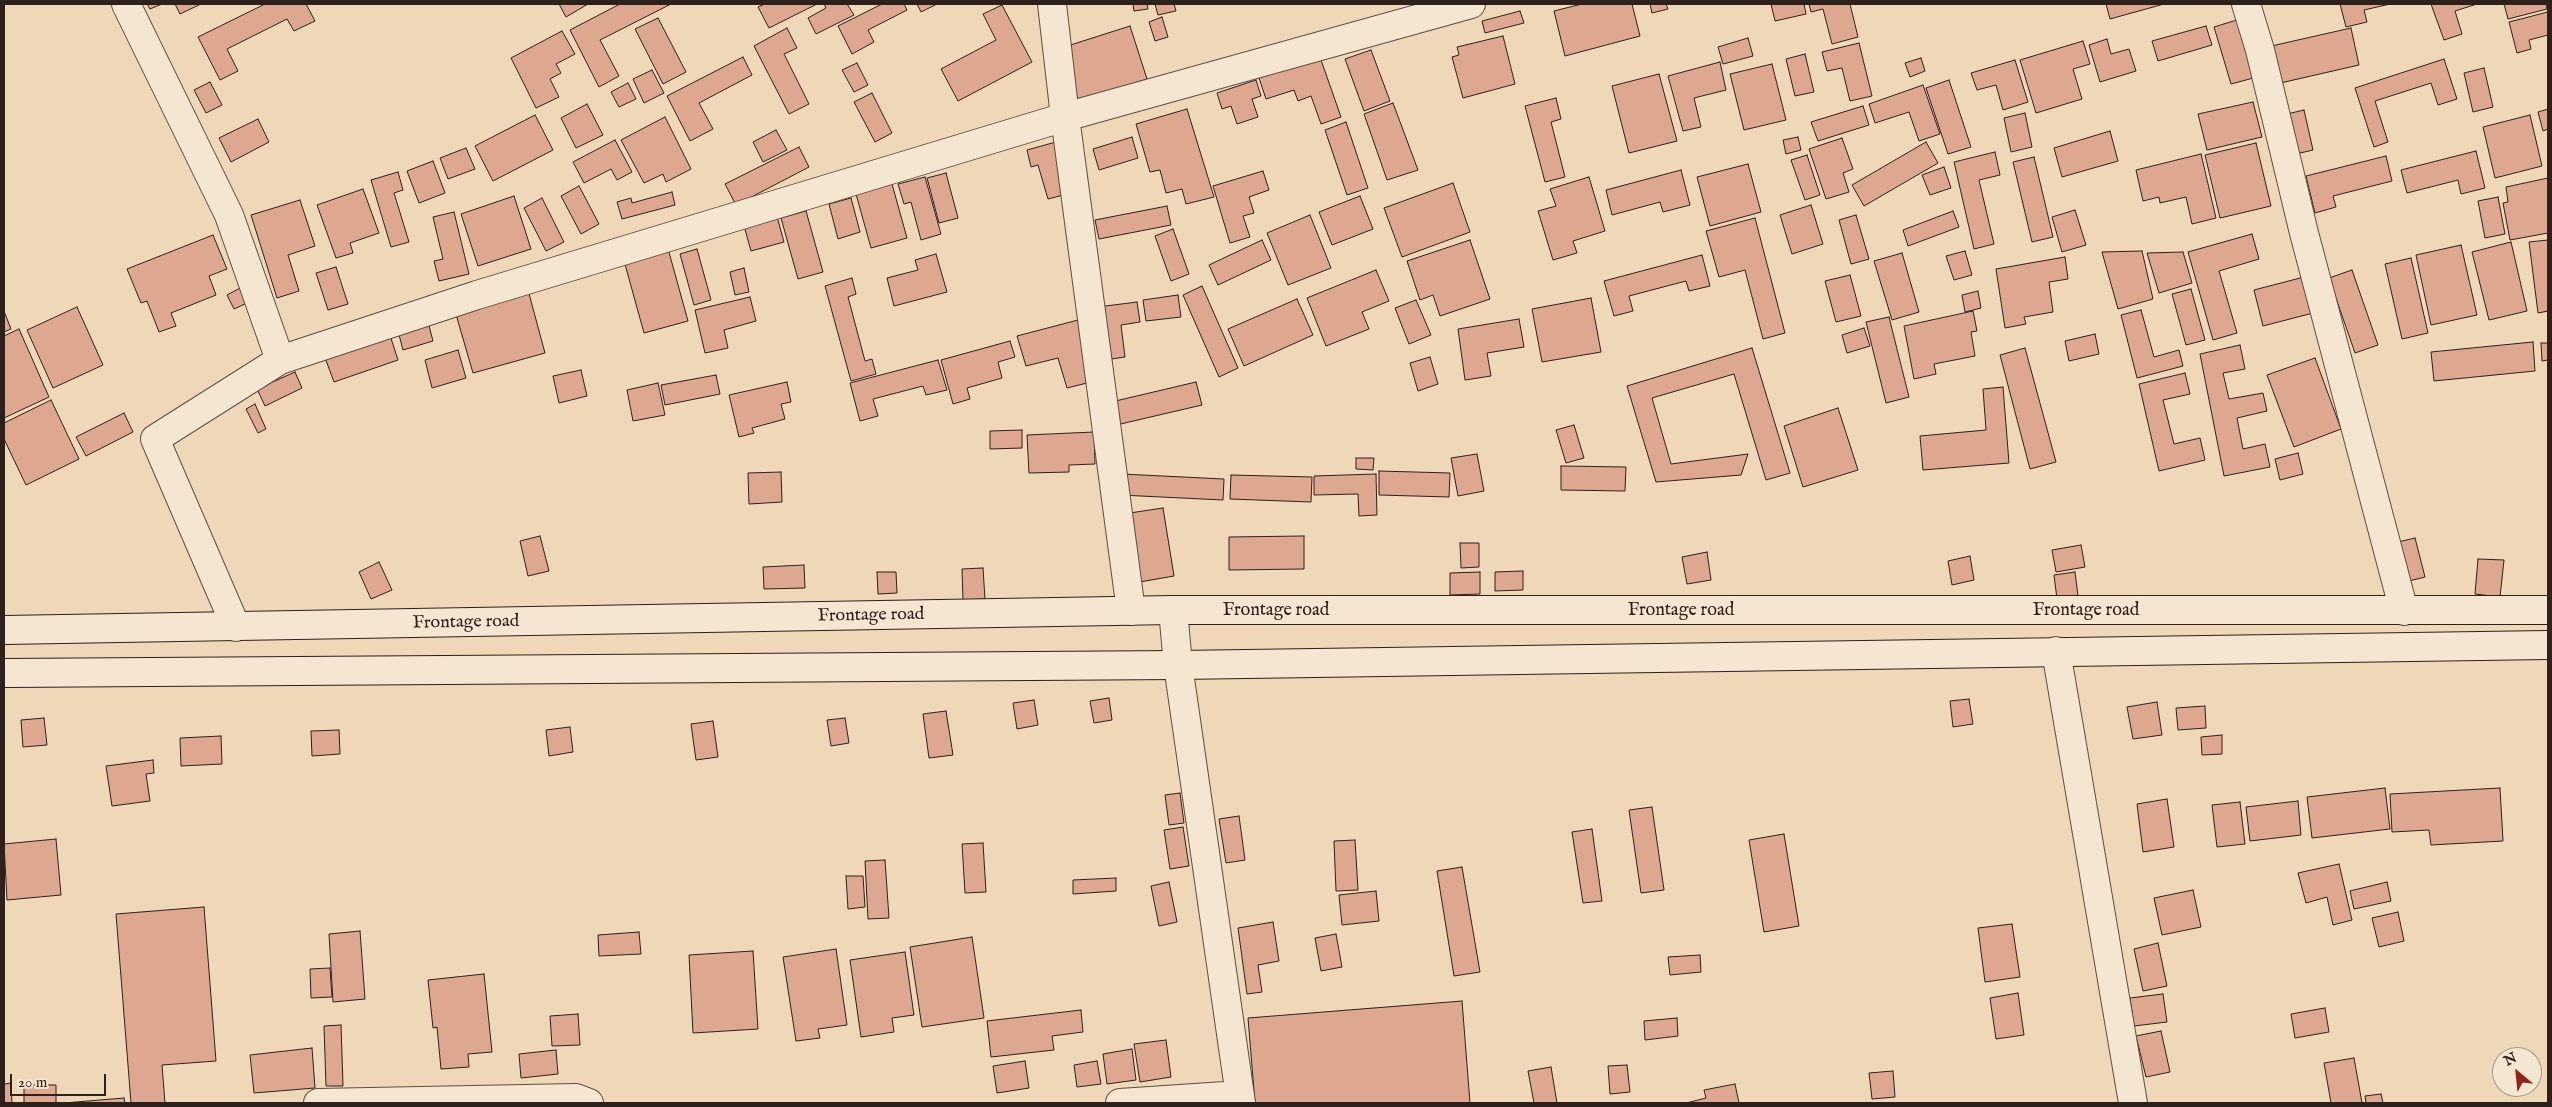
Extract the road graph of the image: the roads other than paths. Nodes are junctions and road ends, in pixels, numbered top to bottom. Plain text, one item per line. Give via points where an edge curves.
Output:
1 (126, 4) edge
2 (1052, 4) edge
3 (1471, 4) edge
4 (2246, 4) edge
5 (1065, 117) junction
6 (280, 360) junction
7 (1173, 610) junction
8 (2548, 610) edge
9 (1132, 611) junction
10 (2404, 611) junction
11 (236, 627) junction
12 (204, 628) junction
13 (4, 630) edge
14 (2548, 645) edge
15 (2056, 651) junction
16 (1178, 665) junction
17 (204, 671) junction
18 (4, 673) edge
19 (1241, 1099) edge
20 (318, 1103) edge
21 (589, 1103) edge
22 (1120, 1103) edge
23 (2133, 1103) edge

1 - 6 main road via 229,215
2 - 5 main road
3 - 5 main road
4 - 10 main road
5 - 6 main road via 477,295
5 - 9 main road
6 - 11 main road via 155,439
7 - 9 main road, Frontage road
7 - 10 main road, Frontage road
7 - 16 main road
8 - 10 main road, Frontage road
9 - 11 main road, Frontage road
11 - 12 main road, Frontage road
12 - 13 main road, Frontage road
12 - 17 main road
14 - 15 main road
15 - 16 main road
15 - 23 main road
16 - 17 main road
16 - 19 main road
17 - 18 main road
19 - 22 main road
20 - 21 main road via 576,1098

